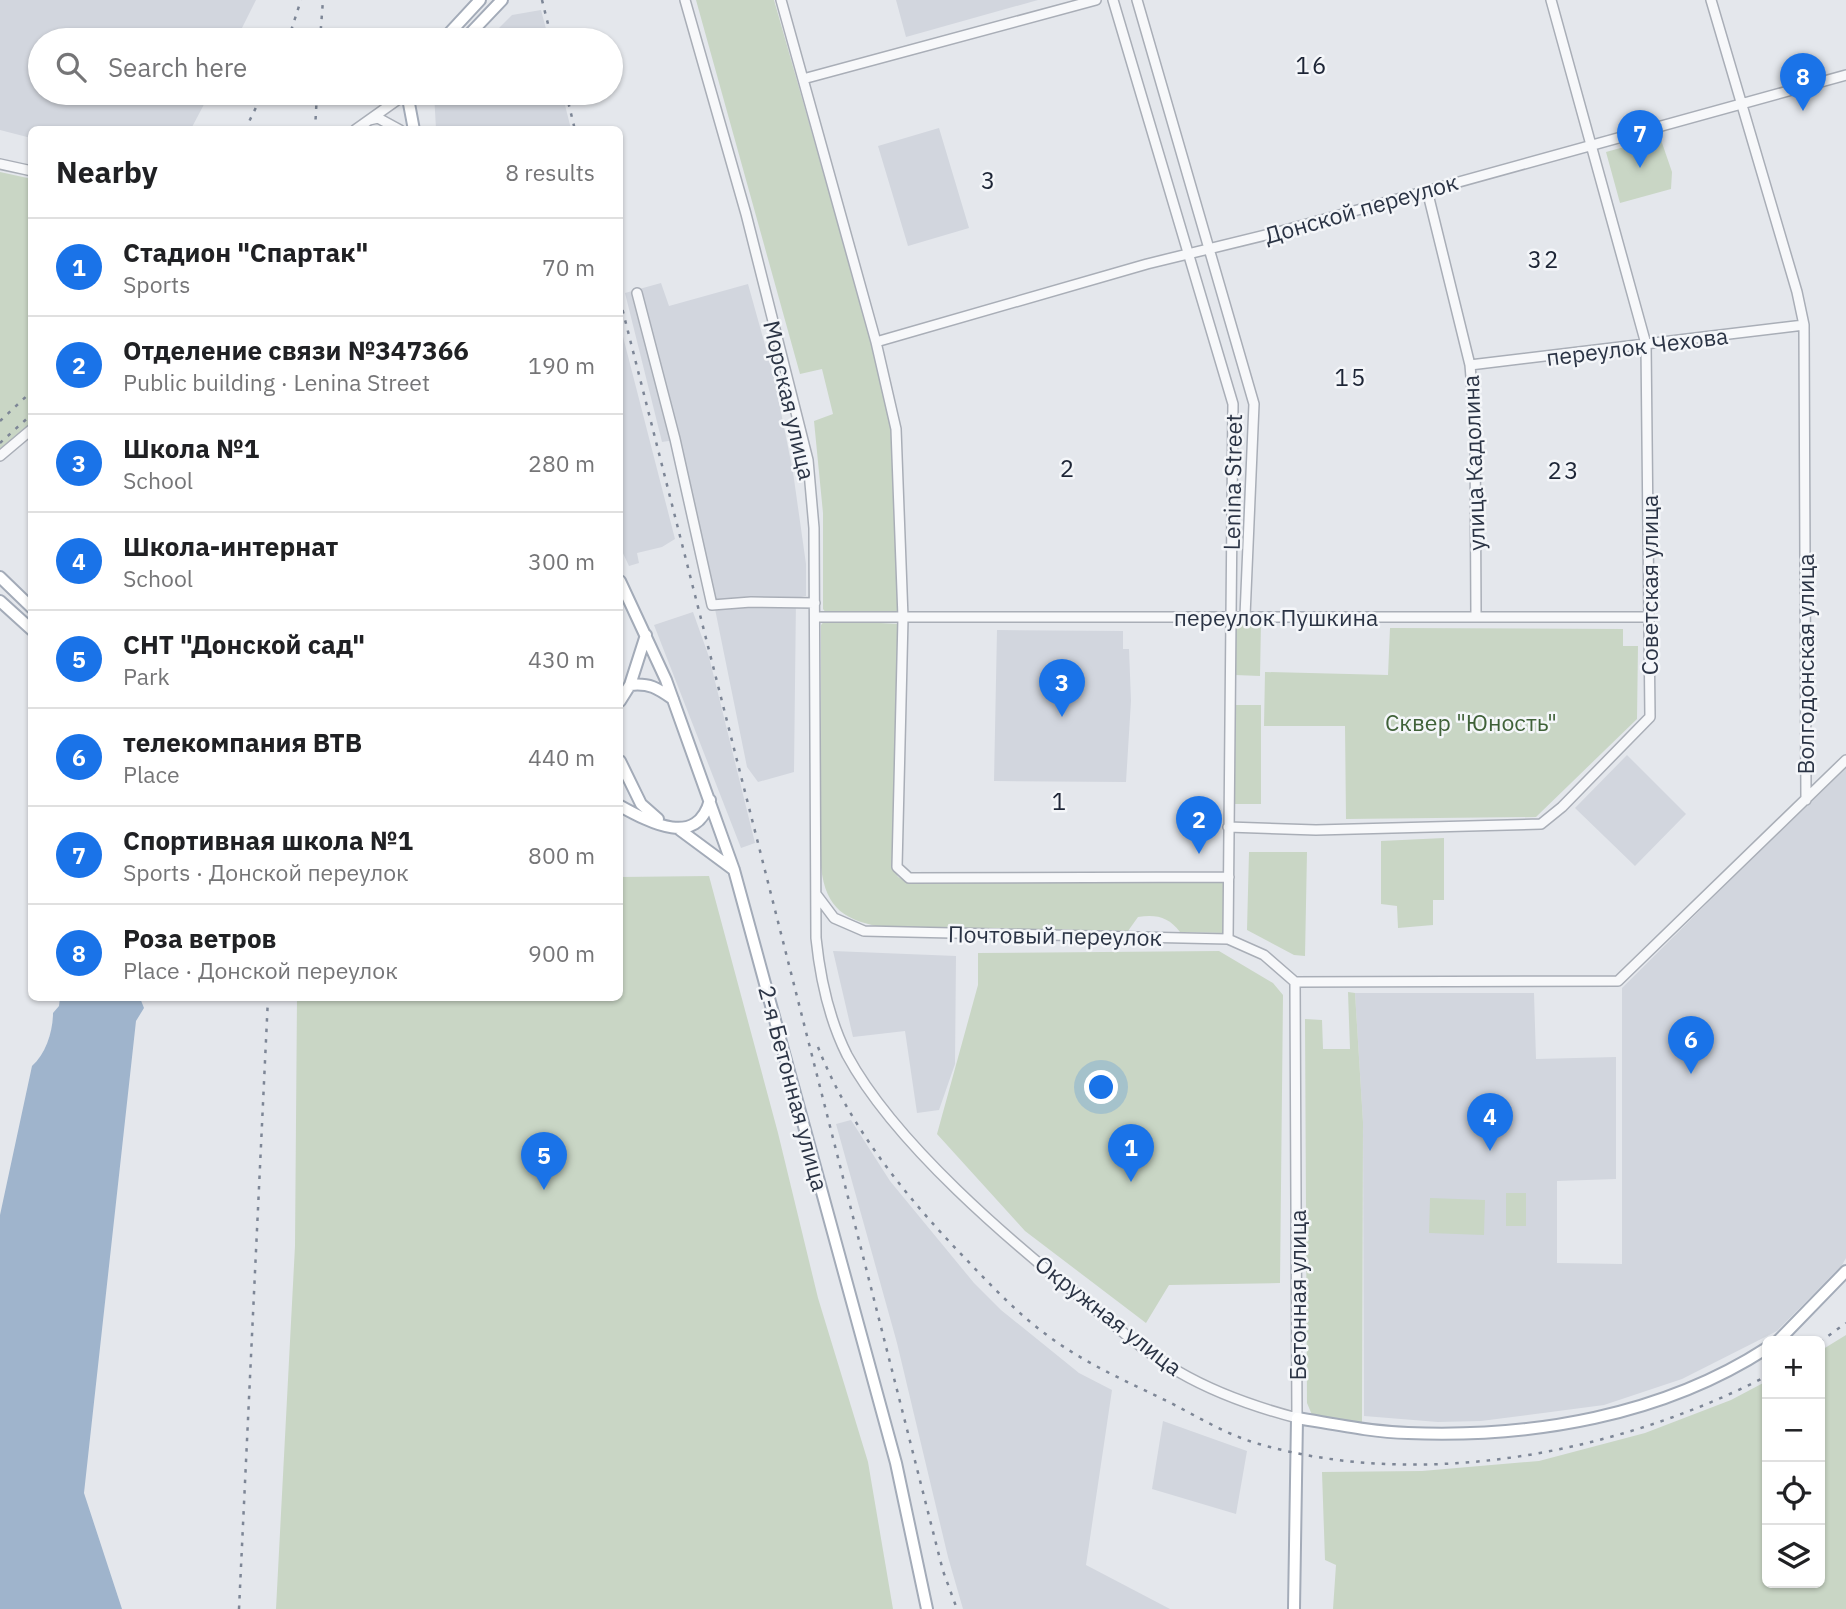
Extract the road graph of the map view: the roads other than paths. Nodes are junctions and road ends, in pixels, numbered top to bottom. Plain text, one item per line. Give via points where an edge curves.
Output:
1 (480, 0) edge
2 (502, 0) edge
3 (685, 0) edge
4 (781, 0) edge
5 (1097, 0) edge
6 (1113, 0) edge
7 (1137, 0) edge
8 (1551, 0) edge
9 (1711, 0) edge
10 (456, 28) edge
11 (475, 28) edge
12 (1846, 75) edge
13 (803, 79) junction
14 (1743, 103) junction
15 (388, 105) edge
16 (409, 105) edge
17 (363, 121) junction
18 (359, 126) edge
19 (393, 126) edge
20 (413, 126) edge
21 (1591, 144) junction
22 (0, 164) edge
23 (28, 170) edge
24 (1427, 190) junction
25 (1209, 249) junction
26 (1189, 254) junction
27 (637, 293) dead end
28 (1804, 325) junction
29 (876, 342) junction
30 (1646, 344) junction
31 (1470, 365) junction
32 (28, 432) edge
33 (0, 456) edge
34 (0, 577) edge
35 (623, 587) edge
36 (0, 601) edge
37 (815, 603) junction
38 (28, 604) edge
39 (1231, 616) junction
40 (1245, 616) junction
41 (1476, 616) junction
42 (815, 617) junction
43 (1649, 617) junction
44 (903, 618) junction
45 (28, 626) edge
46 (646, 635) junction
47 (630, 685) junction
48 (623, 696) edge
49 (673, 699) junction
50 (1846, 760) edge
51 (623, 767) edge
52 (710, 800) junction
53 (1806, 800) junction
54 (623, 807) edge
55 (665, 825) junction
56 (1228, 827) junction
57 (680, 830) junction
58 (734, 870) junction
59 (1229, 877) junction
60 (816, 894) junction
61 (1228, 939) junction
62 (1295, 982) junction
63 (1846, 1271) edge
64 (1783, 1336) edge
65 (1762, 1351) edge
66 (1297, 1418) junction
67 (928, 1609) edge
68 (1294, 1609) edge

1 - 10 main road
2 - 11 main road
3 - 37 street, Морская улица via 746,214 808,460
4 - 13 street
5 - 13 street
6 - 26 street, Lenina Street
7 - 25 street, Lenina Street
8 - 21 street, Советская улица
9 - 14 street, Волгодонская улица
12 - 14 street, Донской переулок
13 - 29 street
14 - 21 street, Донской переулок
14 - 28 street, Волгодонская улица
15 - 17 street
16 - 20 main road
17 - 18 street
17 - 19 street via 378,118
21 - 24 street, Донской переулок
21 - 30 street, Советская улица
22 - 23 street
24 - 25 street, Донской переулок
24 - 31 street, улица Кадолина
25 - 26 street, Донской переулок
25 - 40 street, Lenina Street via 1254,404
26 - 29 street, Донской переулок
26 - 39 street, Lenina Street via 1233,404
27 - 37 street via 712,605
28 - 30 street, переулок Чехова
28 - 53 street, Волгодонская улица
29 - 44 street via 896,429
30 - 31 street, переулок Чехова
30 - 43 street, Советская улица
31 - 41 street, улица Кадолина via 1475,426
32 - 33 street
34 - 38 main road
35 - 46 main road, 2-я Бетонная улица
36 - 45 main road
37 - 42 street, Морская улица
39 - 40 street, переулок Пушкина
39 - 44 street, переулок Пушкина
39 - 56 street, Lenina Street
40 - 41 street, переулок Пушкина
41 - 43 street, переулок Пушкина
42 - 44 street, переулок Пушкина
42 - 60 street, Морская улица
43 - 56 street, Советская улица via 1650,717 1542,824 1315,830
44 - 59 street via 897,867 902,875
46 - 47 main road
46 - 49 main road, 2-я Бетонная улица
47 - 48 main road
47 - 49 main road via 653,684
49 - 52 main road, 2-я Бетонная улица
50 - 53 street
51 - 55 main road via 641,804
52 - 57 main road via 698,824
52 - 58 main road, 2-я Бетонная улица
53 - 62 street, Волгодонская улица via 1618,981
54 - 55 main road
55 - 57 main road
56 - 59 street, Lenina Street
57 - 58 main road
58 - 67 main road, 2-я Бетонная улица via 896,1463
59 - 61 street, Lenina Street
60 - 61 street, Почтовый переулок via 834,918 863,931
60 - 66 street, Окружная улица via 820,977 847,1054 877,1100 919,1147 988,1218 1139,1345 1217,1392
61 - 62 street, Почтовый переулок via 1264,956
62 - 66 street, Бетонная улица
63 - 64 main road
65 - 66 main road, Окружная улица via 1719,1376 1595,1420 1502,1432 1407,1433
66 - 68 main road, Бетонная улица

